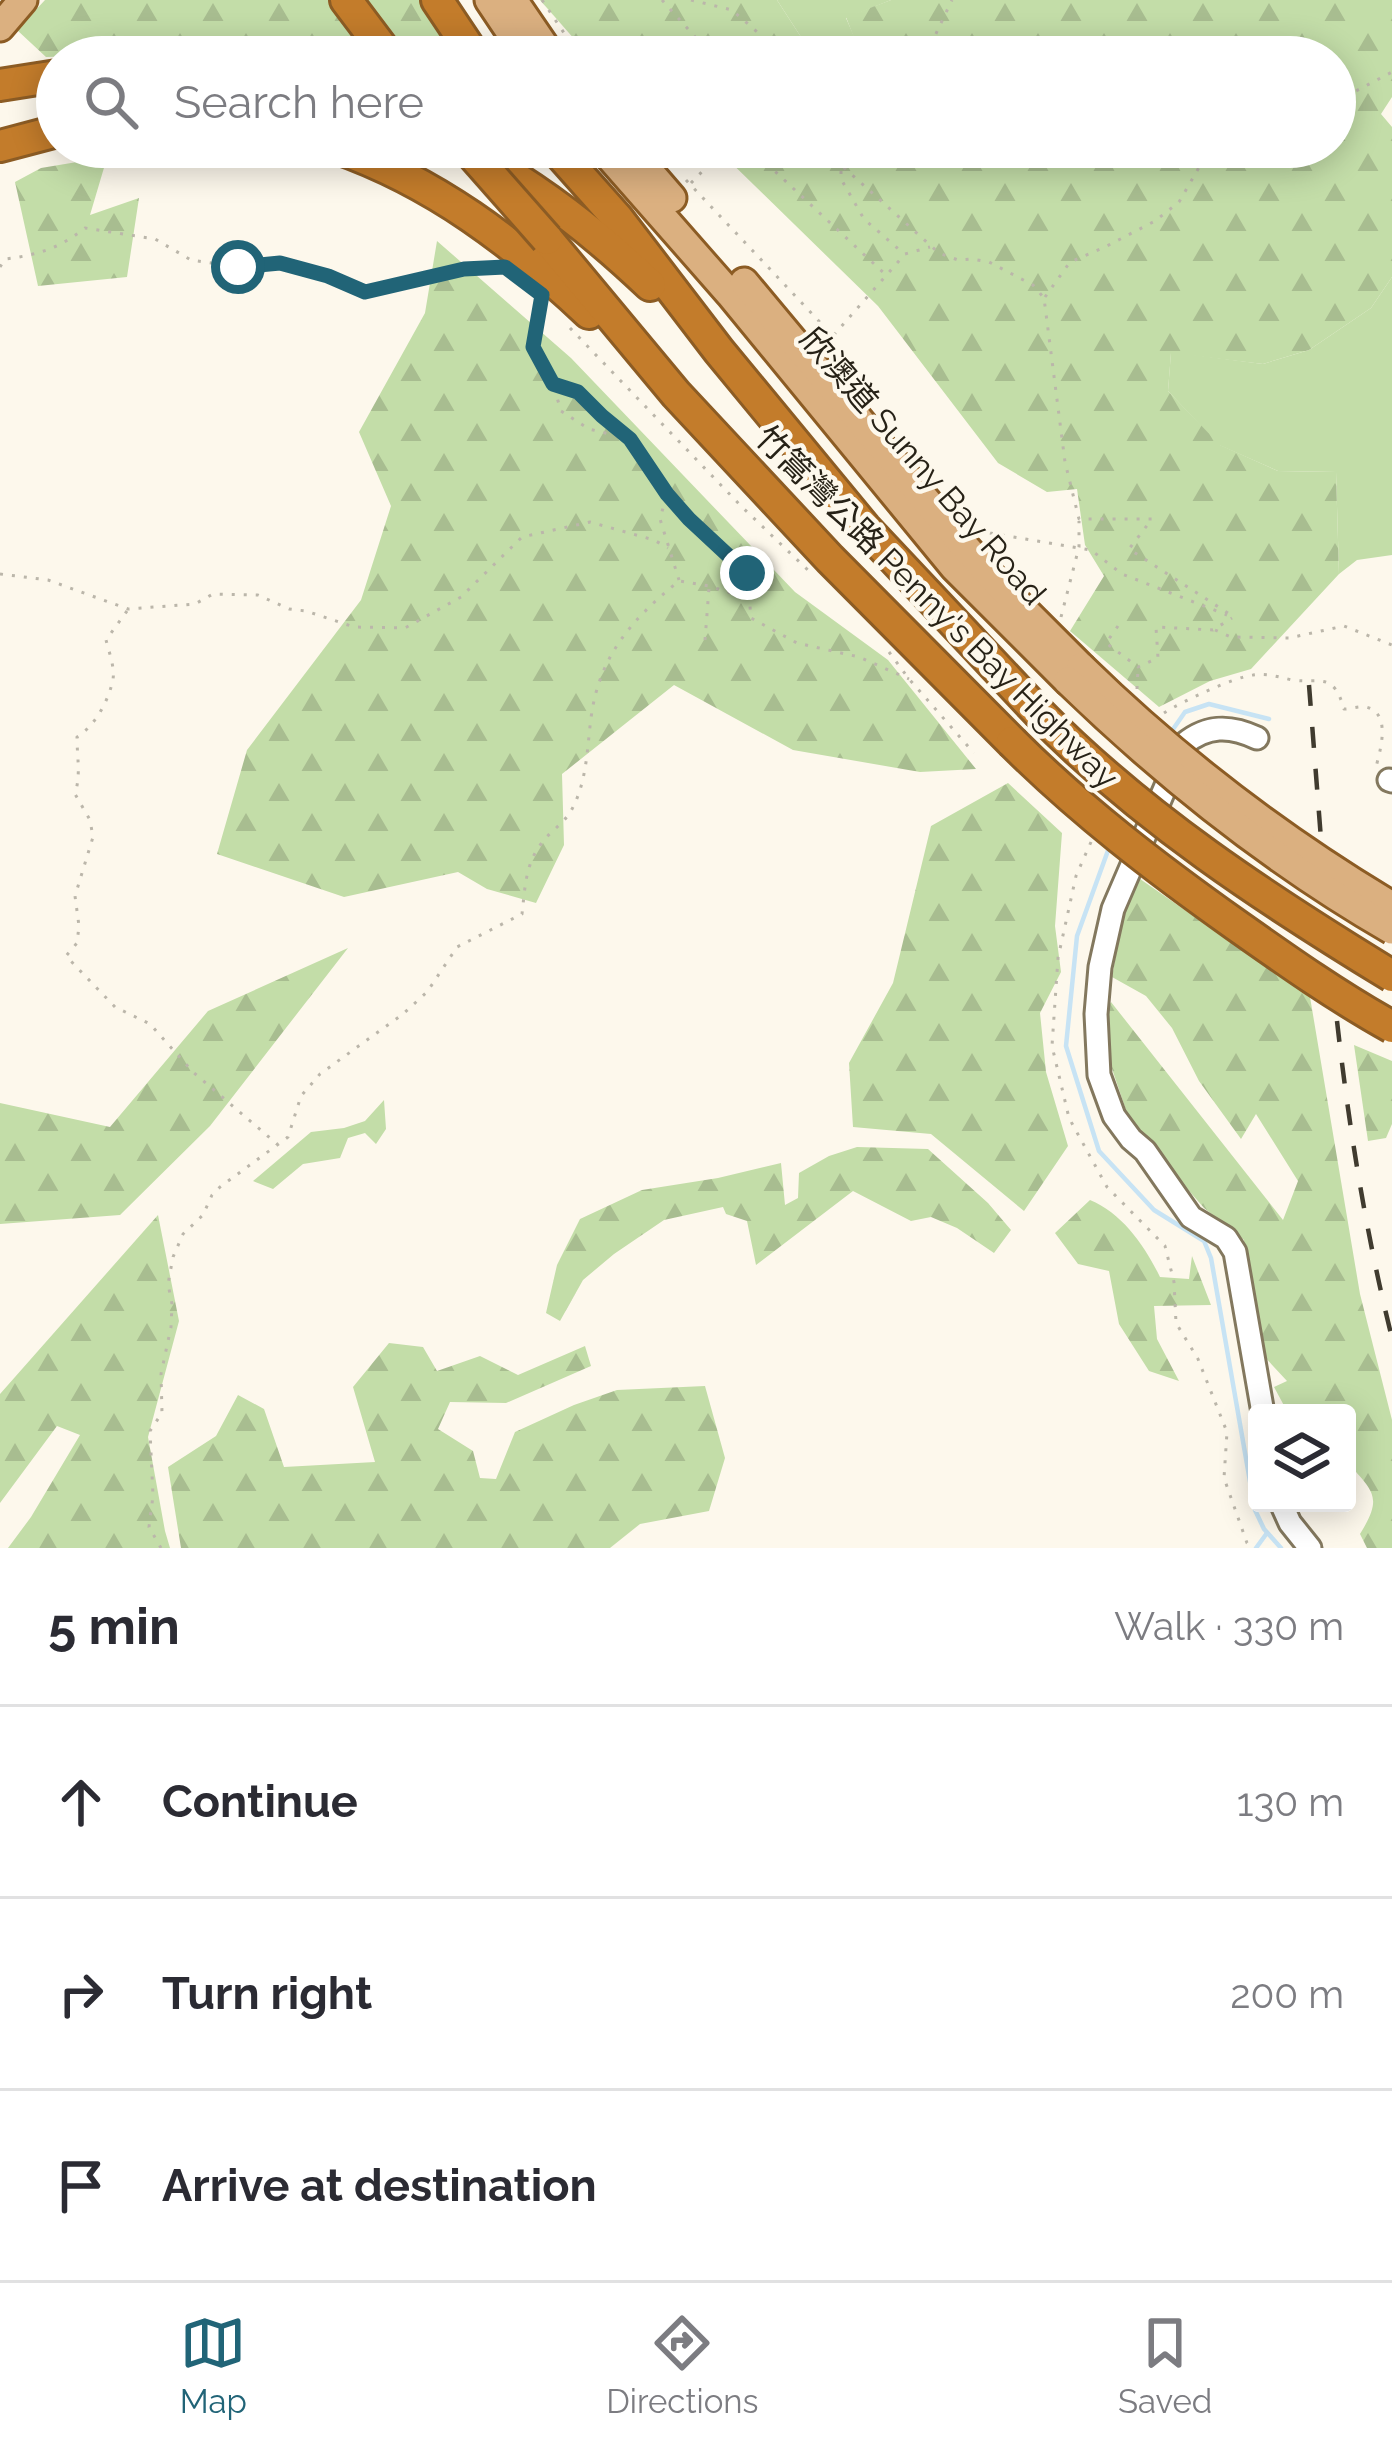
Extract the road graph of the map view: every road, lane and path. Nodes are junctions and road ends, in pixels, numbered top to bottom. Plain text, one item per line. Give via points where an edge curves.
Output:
1 (23, 0) edge
2 (346, 0) edge
3 (437, 0) edge
4 (489, 0) edge
5 (513, 0) edge
6 (542, 0) edge
7 (662, 0) edge
8 (691, 0) edge
9 (952, 0) edge
10 (0, 27) edge
11 (373, 36) edge
12 (461, 36) edge
13 (513, 36) edge
14 (538, 36) edge
15 (566, 36) edge
16 (694, 36) edge
17 (762, 36) edge
18 (935, 36) edge
19 (1392, 72) edge
20 (36, 79) edge
21 (0, 85) edge
22 (1356, 91) edge
23 (36, 137) edge
24 (0, 146) edge
25 (373, 168) edge
26 (483, 168) edge
27 (500, 168) edge
28 (573, 168) edge
29 (619, 168) edge
30 (646, 168) edge
31 (706, 168) edge
32 (771, 168) edge
33 (841, 168) edge
34 (844, 168) edge
35 (1199, 168) edge
36 (678, 172) dead end
37 (690, 184) junction
38 (932, 246) junction
39 (487, 254) dead end
40 (905, 254) junction
41 (0, 267) edge
42 (887, 276) junction
43 (542, 295) dead end
44 (1044, 298) junction
45 (568, 325) dead end
46 (833, 336) junction
47 (814, 347) dead end
48 (719, 351) junction
49 (553, 384) junction
50 (676, 394) junction
51 (630, 439) junction
52 (667, 494) junction
53 (1078, 519) junction
54 (965, 529) dead end
55 (1079, 547) junction
56 (668, 548) junction
57 (0, 574) edge
58 (680, 581) junction
59 (822, 583) dead end
60 (710, 586) junction
61 (750, 598) junction
62 (128, 609) junction
63 (1234, 617) junction
64 (1118, 626) dead end
65 (1059, 627) dead end
66 (1213, 630) junction
67 (705, 640) dead end
68 (1392, 644) edge
69 (889, 652) dead end
70 (1138, 667) junction
71 (1074, 674) junction
72 (909, 679) junction
73 (1136, 699) dead end
74 (1257, 738) dead end
75 (974, 753) dead end
76 (1095, 831) dead end
77 (1392, 906) edge
78 (1392, 930) edge
79 (1392, 976) edge
80 (1392, 1027) edge
81 (278, 1145) junction
82 (1261, 1404) edge
83 (1286, 1512) edge
84 (1247, 1546) edge
85 (161, 1548) edge
86 (1310, 1548) edge

1 - 10 main road
2 - 11 highway
3 - 12 highway
4 - 13 main road
5 - 14 main road
6 - 15 path
7 - 16 path
8 - 17 path via 732,10
9 - 18 path
19 - 22 path
20 - 21 highway
23 - 24 highway
25 - 50 highway via 412,179 491,229
26 - 50 highway, bridge
27 - 48 highway via 585,226
28 - 48 highway
29 - 71 main road, 欣澳道 Sunny Bay Road via 954,567
30 - 71 main road, 欣澳道 Sunny Bay Road
31 - 37 path
32 - 42 path
33 - 40 path via 863,219
34 - 38 path
35 - 44 path via 1179,202 1070,262
36 - 37 path
37 - 46 path
38 - 40 path
38 - 44 path via 958,260 989,262
39 - 41 path via 505,267 365,292 280,263 191,260 155,239 86,228
40 - 42 path
42 - 46 path
43 - 49 path via 533,347
44 - 53 path
45 - 59 path
46 - 47 path
48 - 79 highway, 竹篙灣公路 Penny's Bay Highway, bridge via 865,528 1125,793
49 - 51 path via 578,392
49 - 51 path via 561,411 589,429
50 - 80 highway, 竹篙灣公路 Penny's Bay Highway, bridge via 1039,769 1153,866
51 - 52 path
52 - 56 path via 660,519
52 - 61 path via 747,573
53 - 55 path
53 - 63 path via 1152,519 1129,549
54 - 55 path
55 - 63 path via 1122,574
55 - 65 path
56 - 58 path
56 - 62 path via 590,522 522,537 461,597 405,628 354,627 258,595
57 - 62 path via 49,580
58 - 60 path
58 - 81 path via 641,613 606,663 583,782 571,812 526,870 522,914 458,947 428,992 320,1074
60 - 61 path
60 - 67 path
61 - 72 path via 752,617 797,643
62 - 81 path via 106,640 114,676 103,705 77,737 75,794 93,837 75,896 77,943 66,956
63 - 66 path
64 - 70 path via 1106,643
66 - 68 path via 1289,638 1344,626
66 - 70 path via 1156,627 1158,658
69 - 72 path
70 - 73 path
71 - 77 main road, 欣澳道 Sunny Bay Road, bridge via 1246,808
71 - 78 main road, 欣澳道 Sunny Bay Road, bridge via 1123,734 1222,815
72 - 75 path
74 - 82 lane via 1223,729 1199,731 1184,744 1113,909 1096,1014 1099,1075 1114,1116 1191,1217 1235,1252
76 - 84 path via 1058,958 1052,1046 1069,1118 1107,1187 1165,1246 1176,1323 1227,1432 1225,1478
81 - 85 path via 212,1195 173,1257 162,1413 150,1431 149,1527
83 - 86 lane

